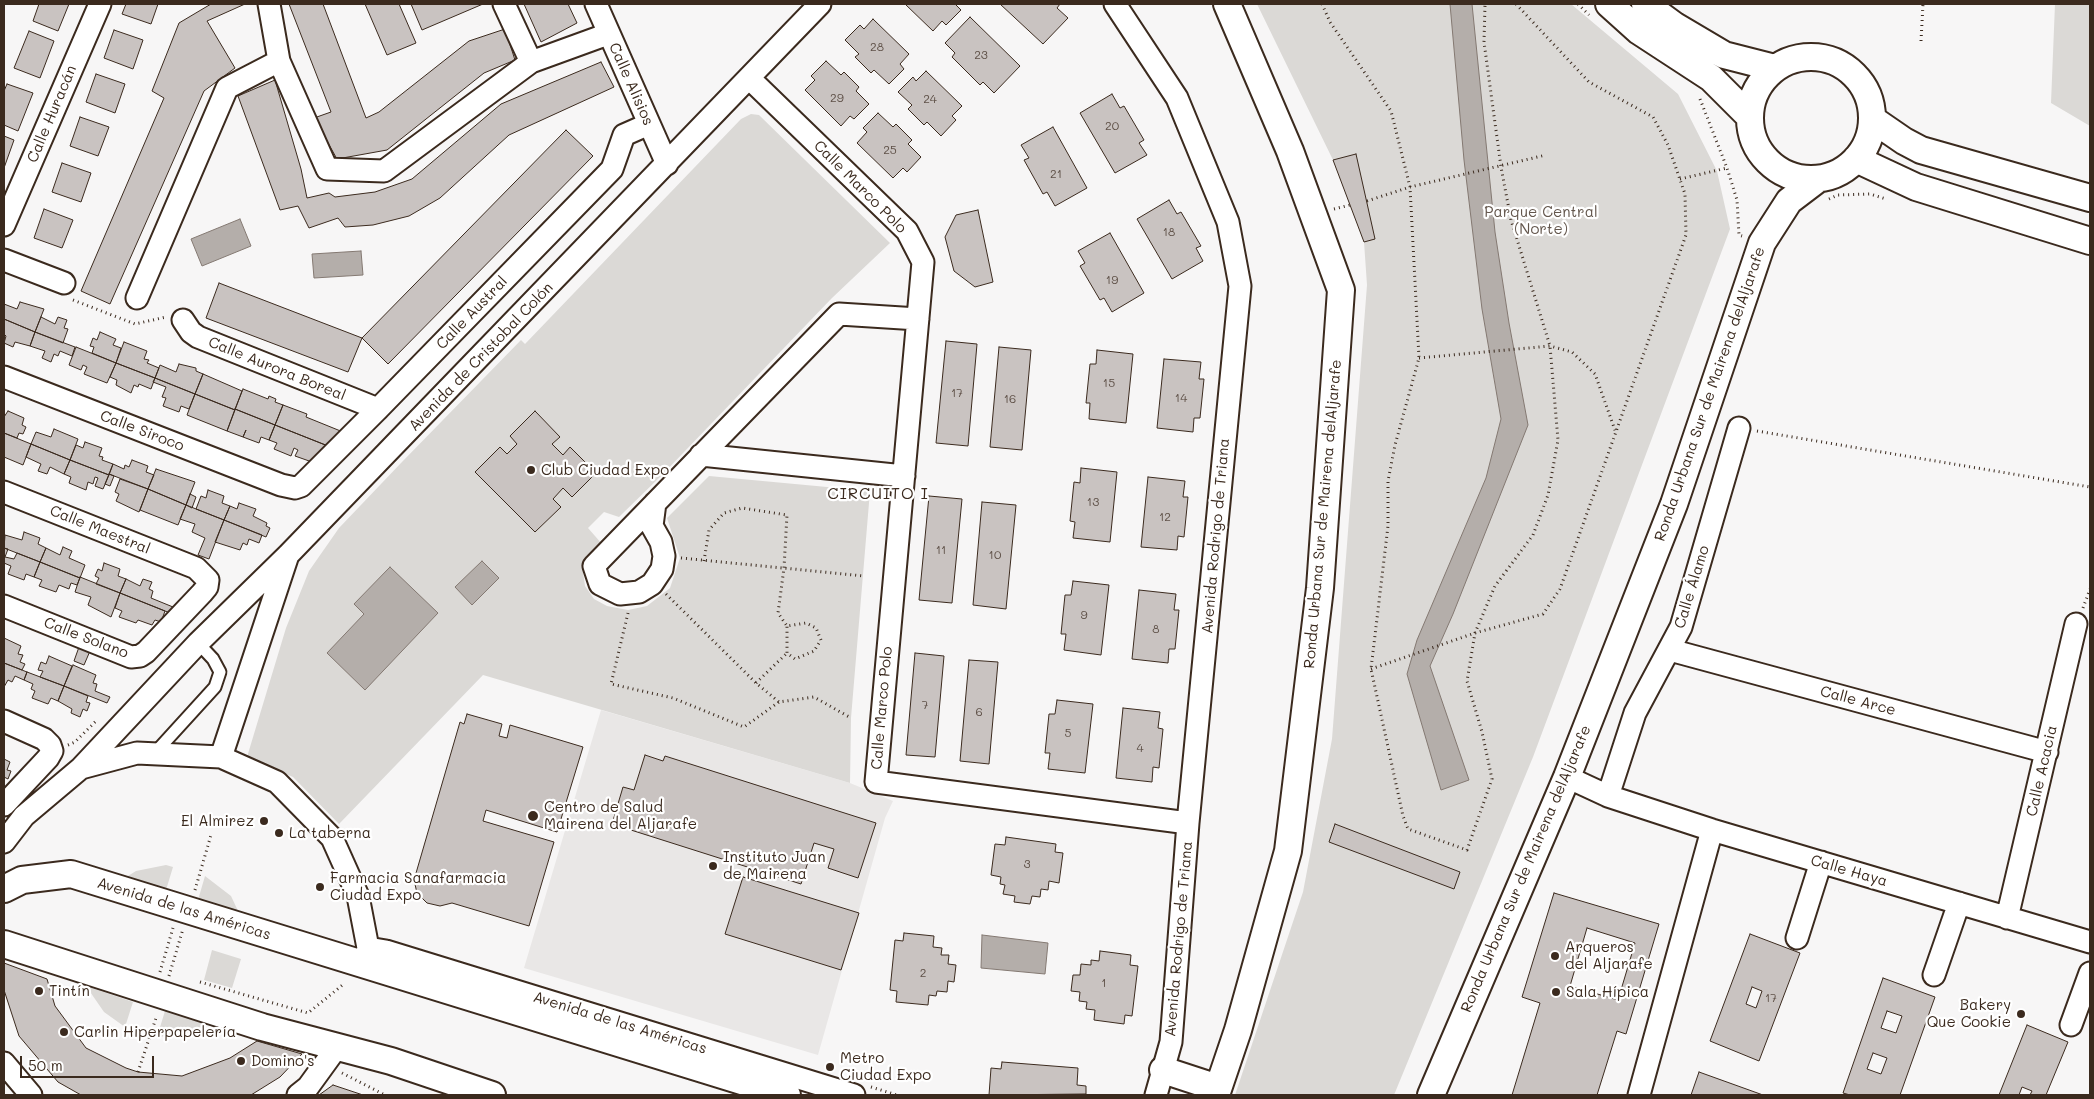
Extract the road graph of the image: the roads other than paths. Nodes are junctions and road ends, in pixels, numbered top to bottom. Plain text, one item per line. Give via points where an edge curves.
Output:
1 (100, 4) edge
2 (269, 4) edge
3 (504, 4) edge
4 (596, 4) edge
5 (820, 4) edge
6 (1115, 4) edge
7 (1227, 4) edge
8 (1645, 4) edge
9 (1600, 10) edge
10 (608, 34) junction
11 (279, 61) junction
12 (531, 62) junction
13 (1775, 68) junction
14 (749, 78) junction
15 (1750, 117) junction
16 (1872, 119) junction
17 (649, 124) junction
18 (1856, 158) junction
19 (668, 164) junction
20 (1821, 190) junction
21 (2090, 198) edge
22 (4, 225) edge
23 (2090, 241) edge
24 (4, 260) edge
25 (64, 282) road end
26 (137, 298) dead end
27 (918, 319) junction
28 (183, 320) road end
29 (4, 377) edge
30 (378, 409) junction
31 (1739, 428) road end
32 (701, 455) junction
33 (904, 476) junction
34 (281, 485) joint
35 (4, 492) edge
36 (655, 503) junction
37 (288, 555) junction
38 (196, 568) joint
39 (237, 605) junction
40 (4, 606) edge
41 (2076, 624) dead end
42 (264, 628) junction
43 (198, 643) junction
44 (1670, 650) junction
45 (4, 721) edge
46 (2047, 752) junction
47 (154, 754) junction
48 (221, 757) junction
49 (81, 768) junction
50 (1567, 777) junction
51 (1608, 796) junction
52 (4, 805) edge
53 (1188, 823) junction
54 (1712, 830) junction
55 (4, 842) edge
56 (1821, 862) junction
57 (4, 889) edge
58 (1960, 903) junction
59 (2007, 918) junction
60 (1797, 938) dead end
61 (2090, 942) edge
62 (4, 944) edge
63 (368, 962) junction
64 (2090, 974) edge
65 (1934, 976) dead end
66 (2071, 1025) dead end
67 (337, 1047) junction
68 (4, 1062) edge
69 (1163, 1070) junction
70 (1217, 1092) edge
71 (31, 1095) edge
72 (298, 1095) edge
73 (492, 1095) edge
74 (787, 1095) edge
75 (854, 1095) edge
76 (1156, 1095) edge
77 (1431, 1095) edge
78 (1639, 1095) edge

1 - 22 street, Calle Huracán
2 - 11 street
3 - 12 street
4 - 10 street, Calle Alisios
5 - 14 street, Avenida de Cristobal Colón
6 - 53 street, Avenida Rodrigo de Triana via 1177,98 1228,222 1240,286
7 - 70 street, Ronda Urbana Sur de Mairena delAljarafe via 1290,151 1341,290 1320,588 1288,851 1238,1030
8 - 13 street via 1724,55
9 - 15 street via 1711,78
10 - 12 street
10 - 17 street, Calle Alisios
11 - 12 street via 327,169 384,171
11 - 26 street via 227,88
13 - 15 street via 1762,81 1753,98
13 - 16 street via 1792,60 1811,57 1830,60 1847,69 1860,83 1869,100
14 - 19 street, Avenida de Cristobal Colón
14 - 27 street, Calle Marco Polo via 907,231 923,262
15 - 20 street via 1753,137 1768,160 1778,169
16 - 18 street via 1867,140
16 - 21 street via 1921,150
17 - 19 street, Calle Alisios
17 - 30 street, Calle Austral via 624,135 612,169
18 - 20 street
18 - 23 street via 1916,187
19 - 37 street, Avenida de Cristobal Colón
20 - 50 street, Ronda Urbana Sur de Mairena delAljarafe via 1789,201 1762,243 1674,504
24 - 25 street
27 - 32 street via 839,314
27 - 33 street, Calle Marco Polo
28 - 30 street, Calle Aurora Boreal via 198,336
29 - 34 street, Calle Siroco
30 - 34 street, Calle Austral via 301,486
31 - 44 street, Calle Álamo via 1681,627
32 - 33 street
32 - 36 street
33 - 53 street, Calle Marco Polo via 876,782
35 - 38 street, Calle Maestral
36 - 36 street via 652,526 664,556 662,568 652,584 639,592 620,594 600,584 594,566
37 - 39 street
37 - 42 street, Avenida de Cristobal Colón
38 - 40 street, Calle Solano via 208,580 207,587 140,656 131,657
39 - 42 street via 250,603 257,606 263,614
39 - 43 street
41 - 46 street, Calle Acacia
42 - 48 street, Avenida de Cristobal Colón
43 - 47 lane via 220,672 215,687
43 - 49 street
44 - 46 street, Calle Arce
44 - 51 street, Calle Álamo via 1635,713
45 - 52 street via 36,734 50,745 52,751
46 - 59 street, Calle Acacia
47 - 48 street
47 - 49 street via 137,753
48 - 63 street via 277,782 332,838 358,896
49 - 55 street via 24,816
50 - 51 street, Calle Haya
50 - 77 street, Ronda Urbana Sur de Mairena delAljarafe
51 - 54 street, Calle Haya
53 - 69 street, Avenida Rodrigo de Triana via 1171,1042
54 - 56 street, Calle Haya
54 - 78 street
56 - 58 street, Calle Haya
56 - 60 street
57 - 63 street, Avenida de las Américas via 22,880 72,874 181,919
58 - 59 street, Calle Haya
58 - 65 street
59 - 61 street, Calle Haya
62 - 67 street via 166,978 262,1027
63 - 74 street, Avenida de las Américas
63 - 75 street, Avenida de las Américas
64 - 66 street
67 - 72 street via 308,1087
67 - 73 street via 391,1061
68 - 71 street
69 - 70 street
69 - 76 street, Avenida Rodrigo de Triana

